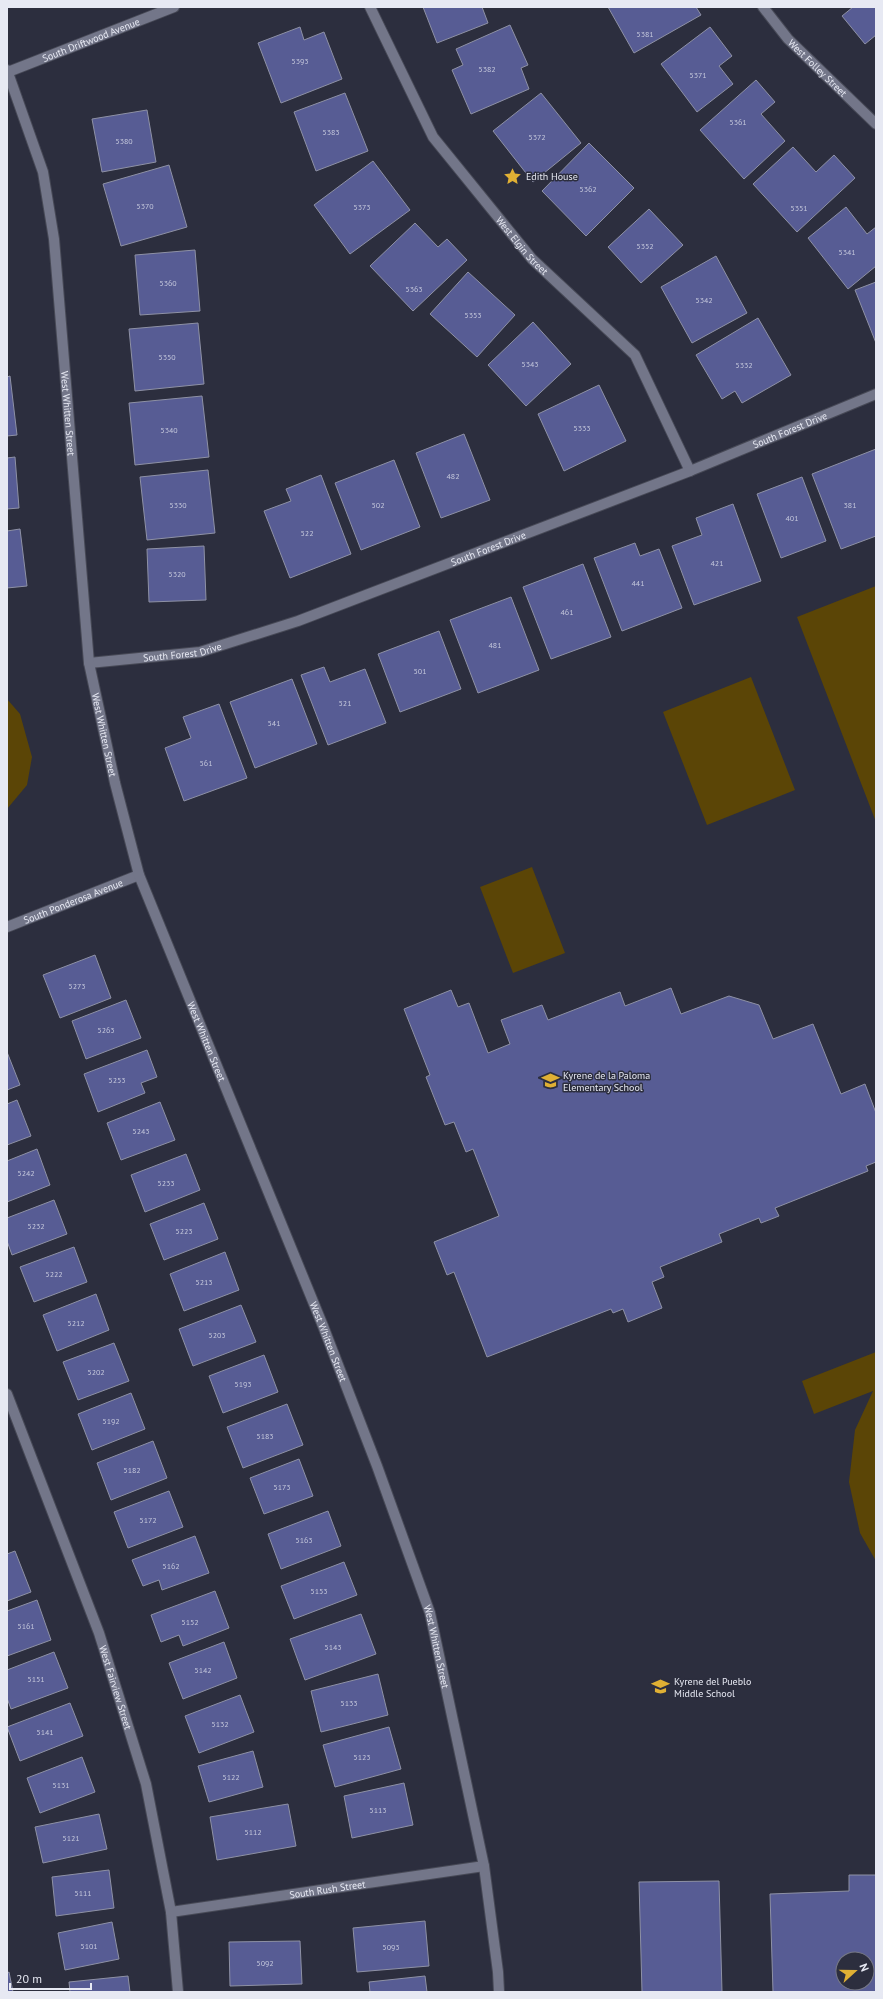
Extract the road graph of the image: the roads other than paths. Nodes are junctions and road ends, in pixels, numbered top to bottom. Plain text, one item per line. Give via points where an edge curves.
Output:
1 (174, 7) edge
2 (370, 7) edge
3 (763, 7) edge
4 (7, 71) edge
5 (876, 124) edge
6 (876, 394) edge
7 (690, 471) junction
8 (89, 663) junction
9 (139, 875) junction
10 (7, 927) edge
11 (7, 1394) edge
12 (484, 1866) junction
13 (171, 1912) junction
14 (178, 1992) edge
15 (499, 1992) edge

1 - 4 street, South Driftwood Avenue
2 - 7 street, West Elgin Street via 433,137 532,259 635,355
3 - 5 street, West Folley Street via 788,39
4 - 8 street, West Whitten Street via 43,172 54,239
6 - 7 street, South Forest Drive
7 - 8 street, South Forest Drive via 298,621 200,652
8 - 9 street, West Whitten Street via 115,783
9 - 10 street, South Ponderosa Avenue
9 - 12 street, West Whitten Street via 326,1333 430,1613
11 - 13 street, West Fairview Street via 99,1633 146,1784
12 - 13 street, South Rush Street
12 - 15 street, West Whitten Street
13 - 14 street, West Fairview Street

